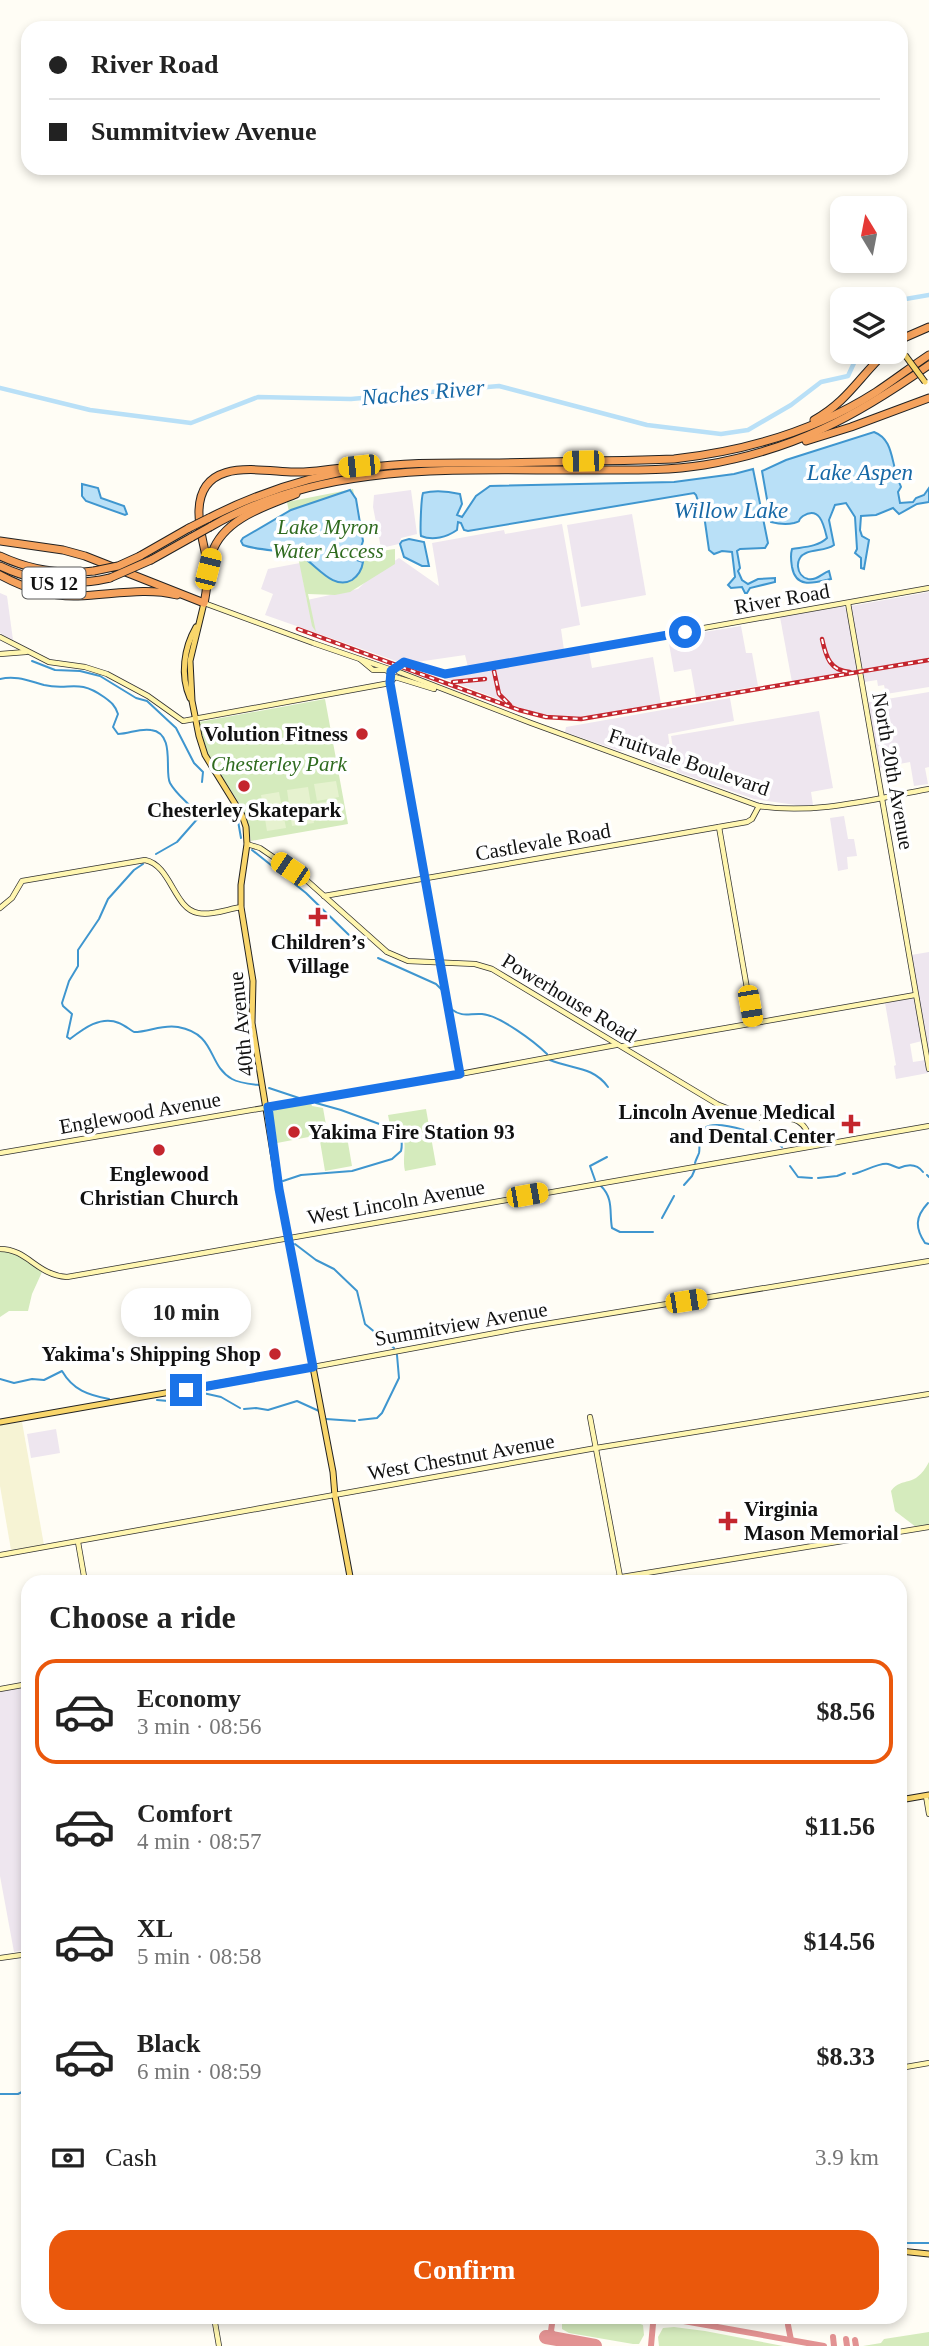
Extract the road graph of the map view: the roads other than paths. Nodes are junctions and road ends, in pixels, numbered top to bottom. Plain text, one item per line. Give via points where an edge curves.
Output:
1 (929, 327) edge
2 (907, 337) edge
3 (929, 355) edge
4 (907, 358) edge
5 (876, 364) edge
6 (929, 365) edge
7 (929, 389) edge
8 (928, 399) edge
9 (725, 452) junction
10 (751, 455) junction
11 (391, 465) junction
12 (362, 476) junction
13 (0, 541) edge
14 (0, 556) edge
15 (0, 566) edge
16 (208, 569) junction
17 (0, 575) edge
18 (929, 588) edge
19 (204, 603) junction
20 (848, 603) junction
21 (0, 637) edge
22 (27, 652) junction
23 (0, 654) edge
24 (394, 672) junction
25 (390, 683) junction
26 (196, 720) junction
27 (929, 789) edge
28 (882, 797) junction
29 (759, 806) junction
30 (719, 827) junction
31 (247, 844) junction
32 (425, 879) junction
33 (324, 896) junction
34 (241, 907) junction
35 (0, 908) edge
36 (440, 963) junction
37 (915, 995) junction
38 (753, 1023) junction
39 (619, 1045) junction
40 (929, 1069) edge
41 (460, 1074) junction
42 (268, 1107) junction
43 (929, 1126) edge
44 (809, 1135) junction
45 (826, 1143) junction
46 (812, 1146) junction
47 (0, 1153) edge
48 (289, 1237) junction
49 (0, 1249) edge
50 (929, 1261) edge
51 (313, 1367) junction
52 (929, 1394) edge
53 (590, 1417) dead end
54 (0, 1422) edge
55 (596, 1448) junction
56 (335, 1496) junction
57 (929, 1527) edge
58 (78, 1542) junction
59 (0, 1555) edge
60 (84, 1575) edge
61 (350, 1575) edge
62 (619, 1575) edge
63 (649, 1575) edge
64 (21, 1685) edge
65 (0, 1689) edge
66 (927, 1795) edge
67 (907, 1799) edge
68 (929, 1814) edge
69 (21, 1955) edge
70 (0, 1958) edge
71 (929, 2063) edge
72 (907, 2067) edge
73 (907, 2252) edge
74 (929, 2254) edge
75 (215, 2324) edge
76 (219, 2346) edge

1 - 2 highway
3 - 9 highway, US 12 via 828,418
4 - 7 main road, bridge
5 - 9 highway via 826,413
6 - 10 highway, US 12 via 848,418
8 - 10 highway
9 - 11 highway, US 12 via 674,459
10 - 12 highway, US 12 via 701,466
11 - 14 highway, US 12, bridge via 295,483 231,506 118,566 51,572
11 - 16 highway via 298,472 244,469 218,476 204,490 199,508
12 - 15 highway, US 12, bridge via 281,494 248,507 110,578 51,582
12 - 16 highway via 302,492 240,520 219,538
13 - 19 highway via 85,556
16 - 19 highway
17 - 19 highway via 33,590 62,596 153,592
18 - 20 street, River Road
19 - 24 street, Fruitvale Boulevard via 358,658 373,670
19 - 26 main road, 40th Avenue via 185,659 185,681
20 - 24 street, River Road via 445,674 406,662
20 - 28 street, North 20th Avenue
21 - 22 street
22 - 23 street
22 - 26 street via 49,662 102,671 179,719
24 - 25 street
24 - 29 street, Fruitvale Boulevard
25 - 26 street
25 - 32 street
26 - 31 main road, 40th Avenue via 205,755 242,815
27 - 28 street, Fruitvale Boulevard
28 - 29 street, Fruitvale Boulevard via 807,810
28 - 37 street, North 20th Avenue
29 - 30 street, Castlevale Road via 751,820
30 - 32 street, Castlevale Road
30 - 38 street
31 - 33 street, Powerhouse Road via 260,848
31 - 34 main road, 40th Avenue
32 - 33 street, Castlevale Road
32 - 36 street
33 - 36 street, Powerhouse Road via 387,952 408,961
34 - 35 street via 193,912 157,864 145,860 22,881
34 - 42 main road, 40th Avenue via 253,981 253,1023
36 - 39 street, Powerhouse Road via 475,964 492,970
36 - 41 street
37 - 38 street, Englewood Avenue
37 - 40 street, North 20th Avenue
38 - 39 street, Englewood Avenue
39 - 41 street, Englewood Avenue
39 - 44 street, Powerhouse Road via 717,1104 753,1117 793,1118
41 - 42 street, Englewood Avenue
42 - 47 street, Englewood Avenue
42 - 48 main road, 40th Avenue
43 - 45 street, West Lincoln Avenue
44 - 45 street, Powerhouse Road
44 - 46 street
45 - 46 street, West Lincoln Avenue
46 - 48 street, West Lincoln Avenue
48 - 49 street, West Lincoln Avenue via 67,1277 52,1275 17,1252
48 - 51 main road, 40th Avenue
50 - 51 street, Summitview Avenue
51 - 54 main road, Summitview Avenue
51 - 56 main road, 40th Avenue
52 - 55 street, West Chestnut Avenue
53 - 55 street
55 - 56 street, West Chestnut Avenue
55 - 62 street
56 - 58 street, West Chestnut Avenue
56 - 61 main road, 40th Avenue
57 - 63 street
58 - 59 street, West Chestnut Avenue
58 - 60 street
64 - 65 street
66 - 67 main road
66 - 68 street
69 - 70 street
71 - 72 street
73 - 74 main road
75 - 76 street

